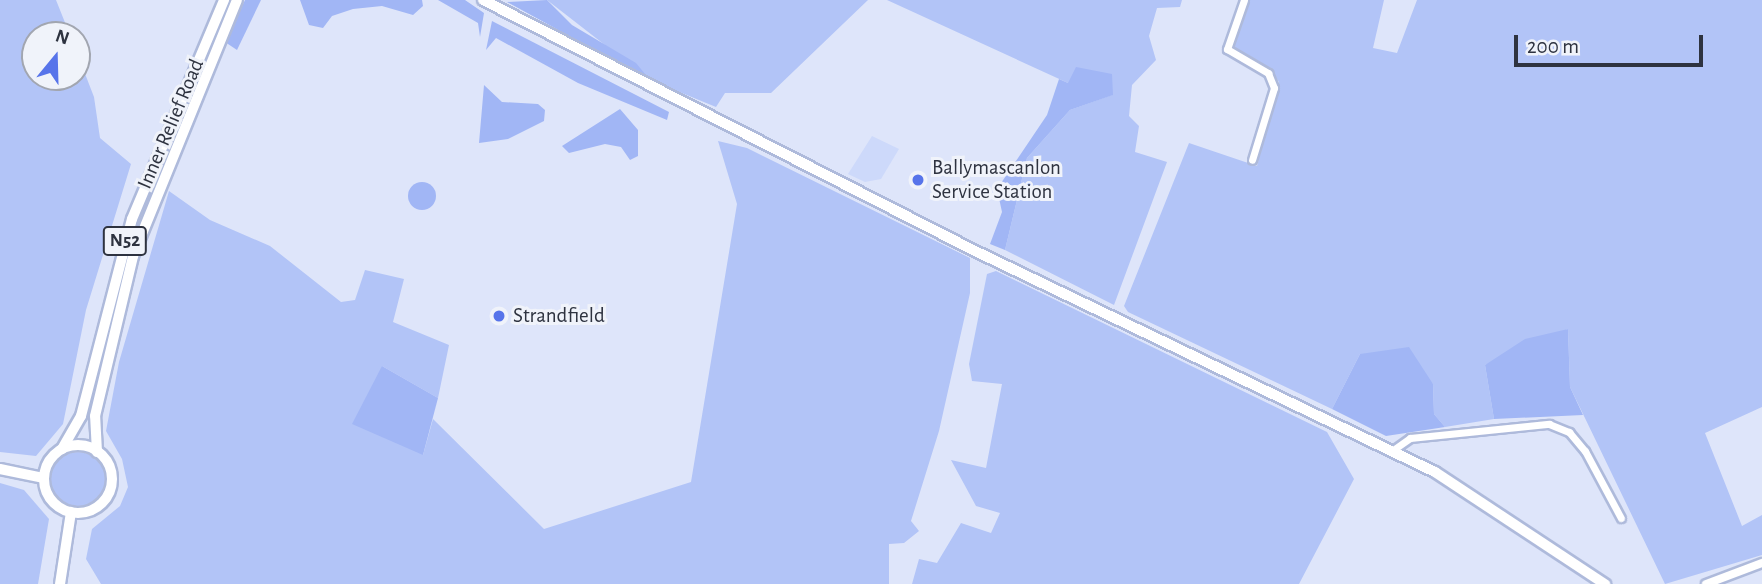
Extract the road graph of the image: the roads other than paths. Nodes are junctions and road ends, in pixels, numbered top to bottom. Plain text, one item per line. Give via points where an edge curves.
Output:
1 (224, 0) edge
2 (237, 0) edge
3 (483, 0) edge
4 (1244, 0) edge
5 (1252, 160) dead end
6 (62, 449) junction
7 (1393, 450) junction
8 (97, 452) junction
9 (0, 469) edge
10 (44, 478) junction
11 (71, 512) junction
12 (1621, 518) dead end
13 (1762, 563) edge
14 (60, 584) edge
15 (1605, 584) edge
16 (1706, 584) edge

1 - 6 main road, Inner Relief Road / N52 via 136,208 81,416
2 - 8 main road, Inner Relief Road / N52 via 130,267 95,416
3 - 7 main road via 973,250
4 - 5 street via 1227,49 1268,73 1274,88
6 - 8 main road
6 - 10 main road, N52
7 - 12 street via 1410,438 1549,424 1569,432 1585,451
7 - 15 main road via 1489,502
8 - 11 main road, N52 via 110,468 109,492 95,508
9 - 10 main road
10 - 11 main road via 52,502
11 - 14 main road
13 - 16 street

